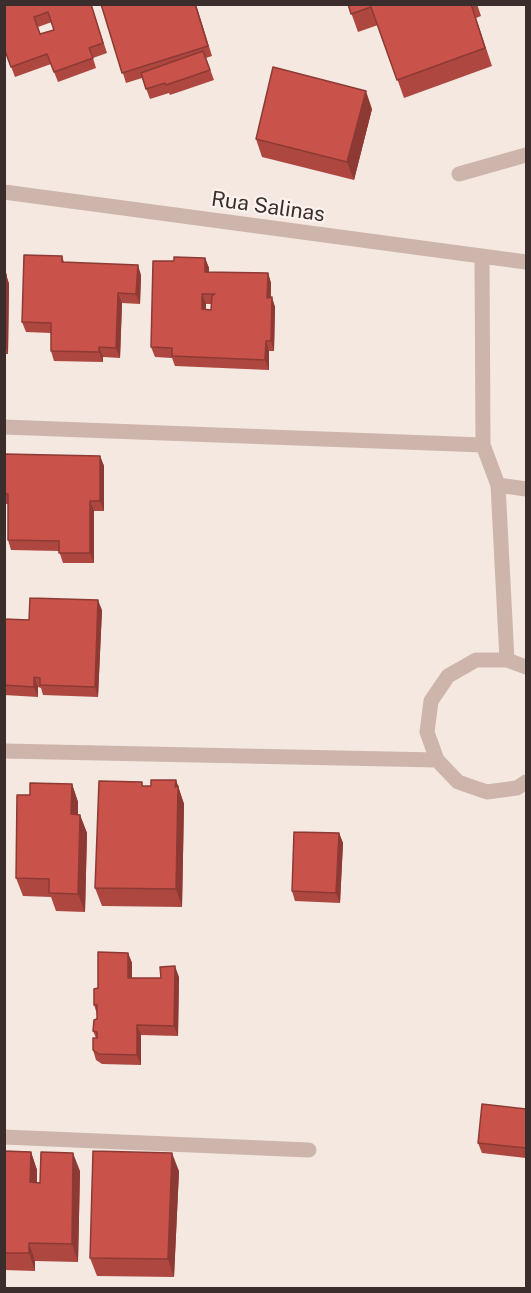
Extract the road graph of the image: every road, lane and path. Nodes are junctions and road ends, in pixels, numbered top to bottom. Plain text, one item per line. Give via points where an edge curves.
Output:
1 (526, 155) edge
2 (459, 174) dead end
3 (4, 192) edge
4 (482, 258) junction
5 (526, 262) edge
6 (4, 427) edge
7 (483, 445) junction
8 (498, 485) junction
9 (526, 489) edge
10 (507, 660) junction
11 (526, 668) edge
12 (4, 751) edge
13 (437, 760) junction
14 (526, 782) edge
15 (4, 1137) edge
16 (309, 1150) dead end

1 - 2 street
3 - 4 street, Rua Salinas
4 - 5 street, Rua Salinas
4 - 7 street
6 - 7 street
7 - 8 street
8 - 9 street
8 - 10 street
10 - 11 street
10 - 13 street via 476,660 448,676 432,701 427,732
12 - 13 street
13 - 14 street via 458,782 488,792 517,788
15 - 16 street

